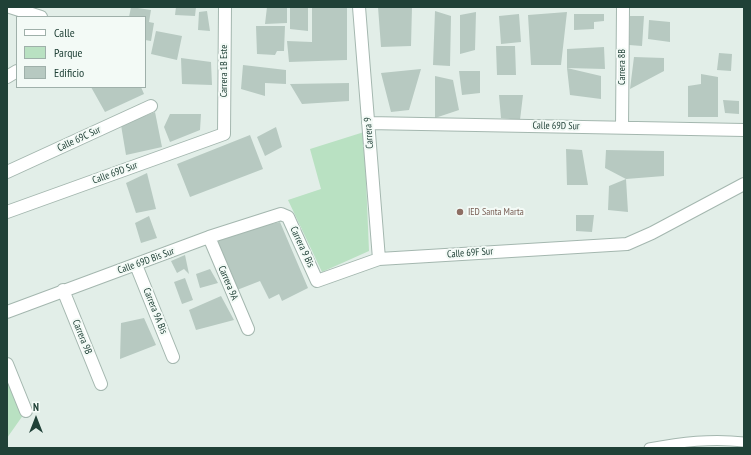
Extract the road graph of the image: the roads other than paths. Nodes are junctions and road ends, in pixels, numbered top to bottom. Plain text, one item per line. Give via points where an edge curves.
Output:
1 (10, 7) edge
2 (225, 7) edge
3 (359, 7) edge
4 (622, 7) edge
5 (38, 16) edge
6 (16, 72) edge
7 (7, 77) edge
8 (151, 106) dead end
9 (368, 124) junction
10 (622, 127) junction
11 (744, 130) edge
12 (224, 134) joint
13 (7, 172) edge
14 (744, 184) edge
15 (7, 211) edge
16 (285, 215) joint
17 (209, 237) junction
18 (379, 259) junction
19 (136, 265) junction
20 (317, 281) joint
21 (63, 290) junction
22 (7, 312) edge
23 (248, 329) dead end
24 (173, 357) dead end
25 (7, 364) edge
26 (101, 384) dead end
27 (26, 412) dead end
28 (744, 442) edge
29 (649, 448) edge

1 - 5 street
2 - 12 street, Carrera 1B Este
3 - 9 street, Carrera 9
4 - 10 street, Carrera 8B
6 - 7 street
8 - 13 street, Calle 69C Sur
9 - 10 street, Calle 69D Sur
9 - 18 street, Carrera 9
10 - 11 street, Calle 69D Sur
12 - 15 street, Calle 69D Sur
14 - 18 street, Calle 69F Sur via 652,234 627,244
16 - 17 street, Calle 69D Bis Sur via 281,214
16 - 20 street, Carrera 9 Bis
17 - 19 street, Calle 69D Bis Sur
17 - 23 street, Carrera 9A
18 - 20 street, Calle 69F Sur
19 - 21 street, Calle 69D Bis Sur
19 - 24 street, Carrera 9A Bis
21 - 22 street, Calle 69D Bis Sur
21 - 26 street, Carrera 9B
25 - 27 street
28 - 29 lane via 686,441

